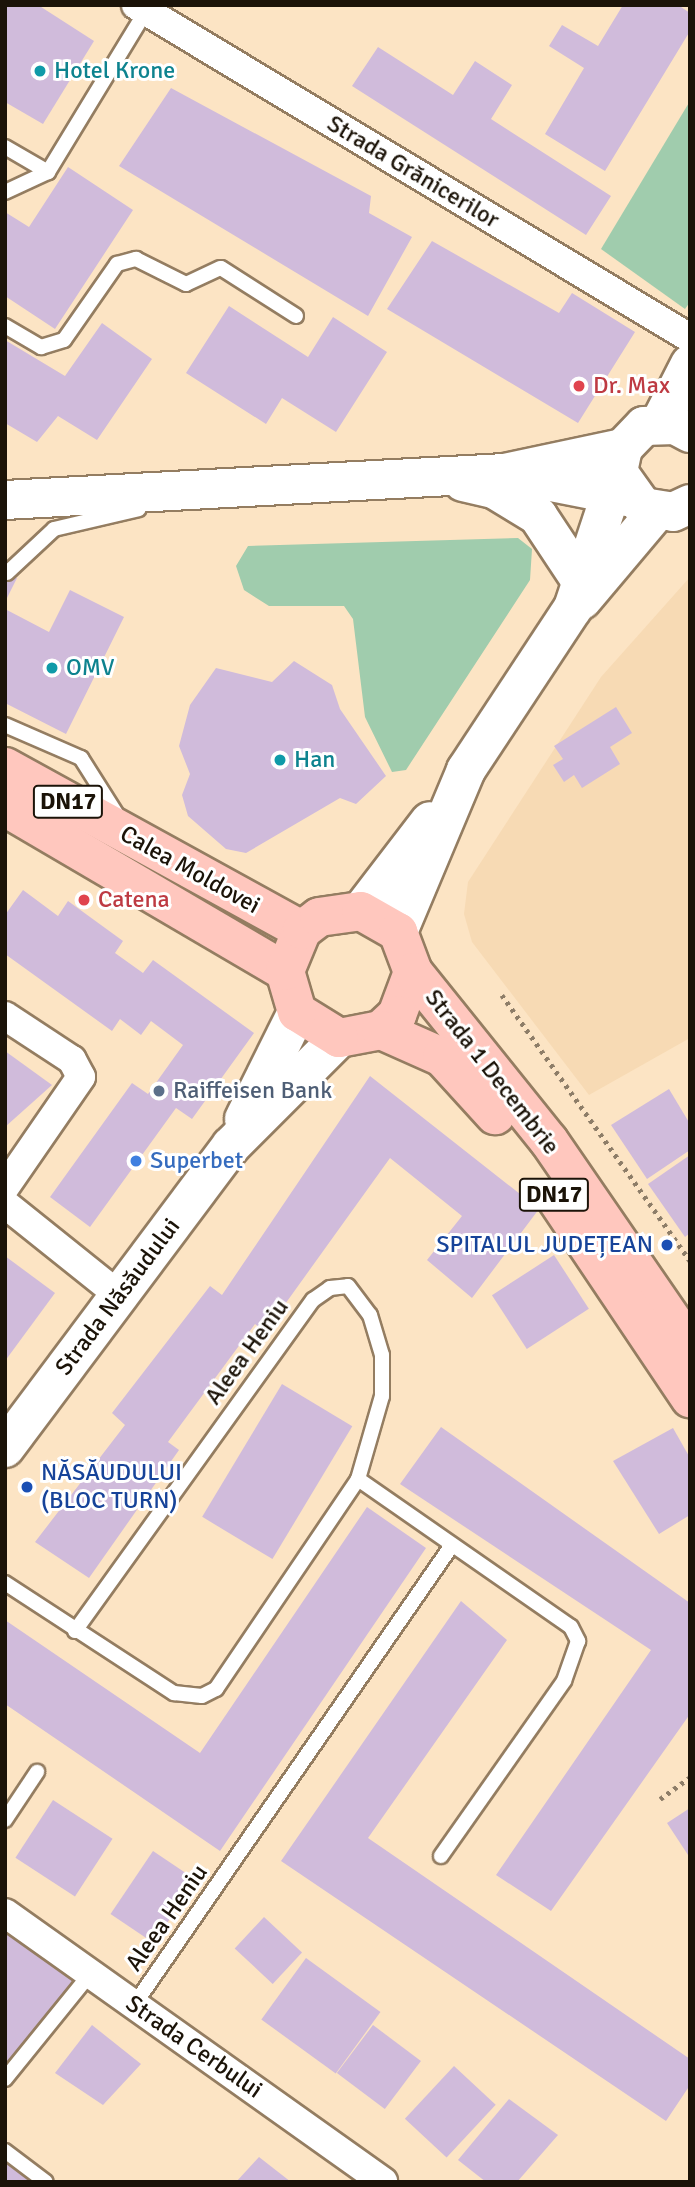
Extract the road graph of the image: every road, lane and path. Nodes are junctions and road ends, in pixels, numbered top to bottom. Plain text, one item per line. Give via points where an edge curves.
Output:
1 (141, 8) edge
2 (5, 147) edge
3 (48, 172) junction
4 (5, 192) edge
5 (296, 316) dead end
6 (5, 326) edge
7 (690, 338) edge
8 (690, 364) edge
9 (682, 426) edge
10 (433, 479) junction
11 (638, 488) edge
12 (212, 491) junction
13 (5, 500) edge
14 (7, 573) edge
15 (577, 595) junction
16 (5, 725) edge
17 (5, 767) edge
18 (452, 796) junction
19 (5, 807) edge
20 (132, 837) junction
21 (361, 911) junction
22 (302, 930) junction
23 (398, 932) junction
24 (285, 971) junction
25 (413, 972) junction
26 (502, 995) dead end
27 (297, 1012) junction
28 (5, 1016) edge
29 (381, 1031) junction
30 (339, 1038) junction
31 (231, 1146) junction
32 (5, 1187) edge
33 (5, 1204) edge
34 (690, 1261) edge
35 (120, 1296) junction
36 (690, 1346) edge
37 (690, 1398) edge
38 (5, 1448) edge
39 (358, 1479) junction
40 (452, 1545) junction
41 (5, 1583) edge
42 (75, 1631) junction
43 (37, 1772) dead end
44 (690, 1777) edge
45 (660, 1799) dead end
46 (5, 1820) edge
47 (442, 1856) dead end
48 (5, 1913) edge
49 (90, 1974) junction
50 (134, 2005) junction
51 (5, 2079) edge
52 (5, 2151) edge
53 (46, 2182) edge
54 (383, 2182) edge

1 - 3 lane
1 - 7 street, Strada Grănicerilor
2 - 3 lane
3 - 4 lane
5 - 6 lane via 221,268 186,284 136,259 117,264 64,340 41,347
8 - 9 main road
9 - 11 main road via 644,426
10 - 11 main road via 505,473
10 - 12 main road
10 - 15 main road via 494,489 517,500 554,533
11 - 15 main road
12 - 13 main road
12 - 14 lane via 54,529
15 - 18 main road
16 - 20 lane via 81,758
17 - 20 main road, Calea Moldovei / DN17
18 - 21 main road
18 - 23 main road
19 - 24 main road, Calea Moldovei / DN17
20 - 22 main road, Calea Moldovei / DN17
21 - 22 main road via 319,917
21 - 23 main road
22 - 24 main road
23 - 25 main road, DN17
24 - 27 main road
25 - 29 main road via 397,1015
25 - 36 main road, Strada 1 Decembrie / DN17 via 548,1141
26 - 34 path
27 - 30 main road
27 - 31 main road, Strada Năsăudului
28 - 32 street via 72,1060 81,1077
29 - 30 main road
29 - 37 main road, Strada 1 Decembrie / DN17 via 442,1057 471,1085 529,1157
30 - 31 main road, Strada Năsăudului
31 - 35 main road, Strada Năsăudului
33 - 35 street
35 - 38 main road, Strada Năsăudului
39 - 40 lane
39 - 42 lane, Aleea Heniu via 216,1689 202,1696 174,1693
39 - 42 lane, Aleea Heniu via 383,1396 382,1355 360,1296 348,1286 330,1288 313,1300
40 - 47 lane via 571,1627 578,1641 564,1681
40 - 50 lane, Aleea Heniu
41 - 42 lane, Aleea Heniu
43 - 46 lane
44 - 45 path
48 - 49 street, Strada Cerbului
49 - 50 street, Strada Cerbului
49 - 51 lane
50 - 54 street, Strada Cerbului
52 - 53 lane

